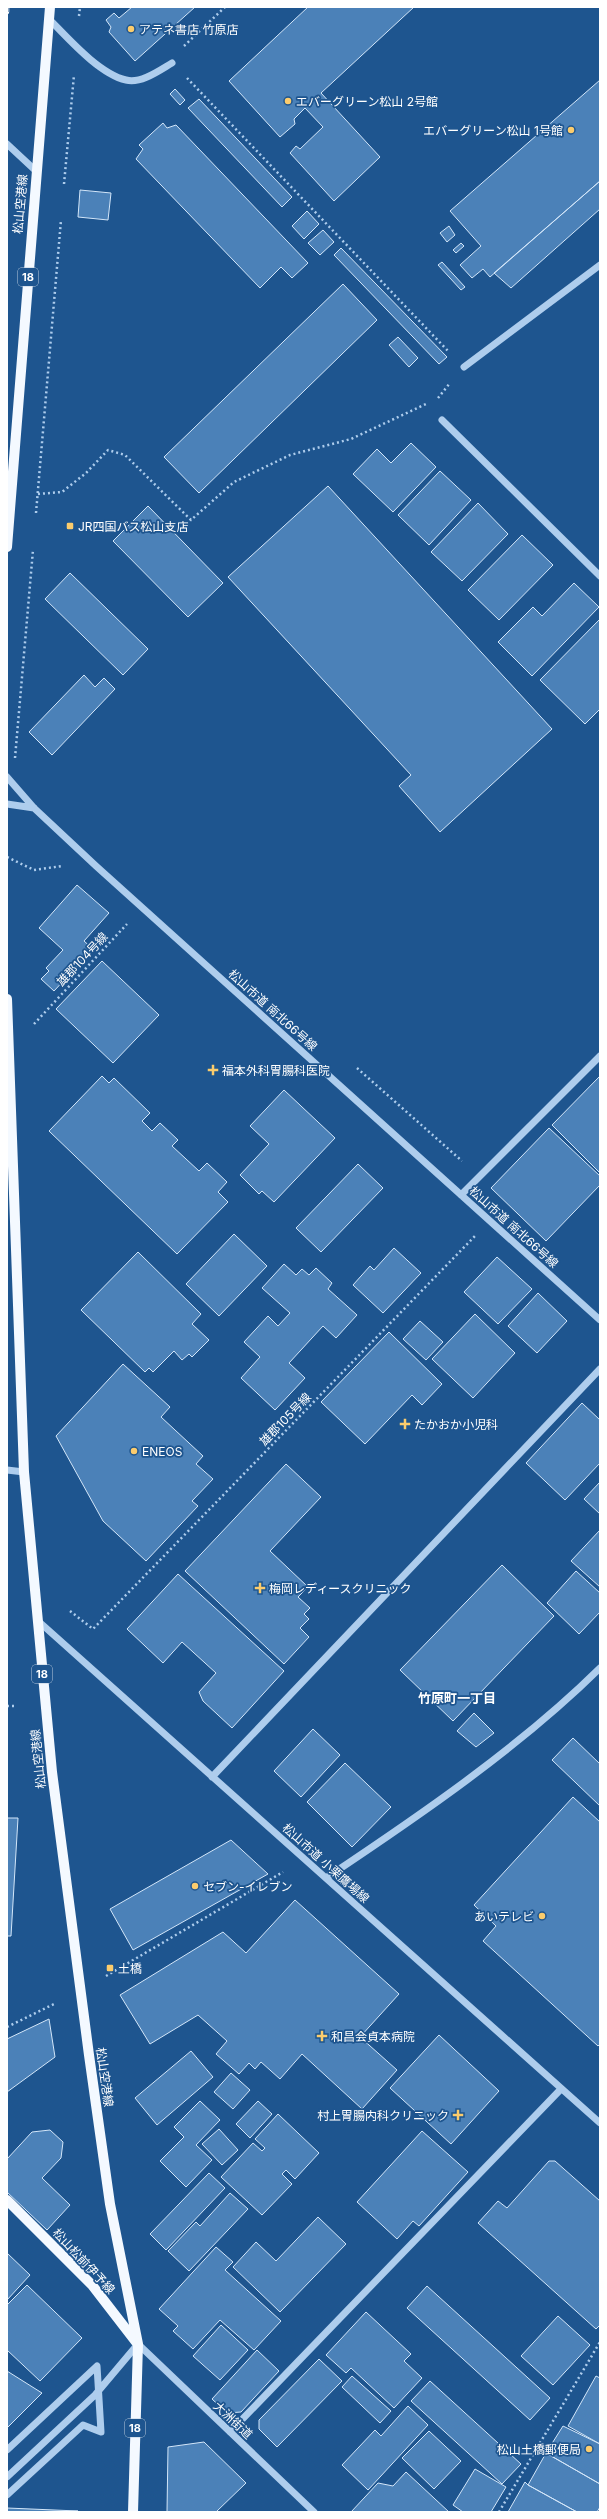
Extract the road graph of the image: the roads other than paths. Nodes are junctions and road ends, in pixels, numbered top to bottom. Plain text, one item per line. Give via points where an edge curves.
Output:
1 (50, 7) edge
2 (49, 19) junction
3 (172, 63) road end
4 (7, 144) edge
5 (36, 171) junction
6 (600, 265) edge
7 (464, 367) road end
8 (442, 420) dead end
9 (7, 547) edge
10 (600, 576) edge
11 (7, 777) edge
12 (7, 804) edge
13 (34, 808) junction
14 (7, 999) edge
15 (600, 1056) edge
16 (461, 1195) junction
17 (600, 1320) edge
18 (600, 1369) edge
19 (7, 1470) edge
20 (24, 1472) junction
21 (37, 1620) junction
22 (600, 1668) edge
23 (212, 1777) junction
24 (326, 1878) junction
25 (561, 2089) junction
26 (600, 2123) edge
27 (7, 2200) edge
28 (138, 2344) junction
29 (99, 2390) junction
30 (230, 2432) junction
31 (7, 2450) edge
32 (7, 2477) edge
33 (7, 2495) edge
34 (134, 2512) edge
35 (314, 2512) edge

1 - 2 main road, 松山空港線 / 18
2 - 3 street via 104,69 127,81 147,77
2 - 5 main road, 松山空港線 / 18
4 - 5 street
5 - 9 main road, 松山空港線 / 18
6 - 7 street
8 - 10 street
11 - 13 street, 松山市道 南北66号線
12 - 13 street
13 - 16 street, 松山市道 南北66号線
14 - 20 main road, 松山空港線 / 18
15 - 16 street
16 - 17 street, 松山市道 南北66号線
18 - 23 street
19 - 20 street
20 - 21 main road, 松山空港線 / 18
21 - 23 street, 松山市道 小栗鷹場線
21 - 28 main road, 松山空港線 / 18 via 52,1772 89,2056 110,2204
22 - 24 street via 554,1712 438,1800
23 - 24 street, 松山市道 小栗鷹場線
24 - 25 street, 松山市道 小栗鷹場線
25 - 26 street, 松山市道 小栗鷹場線
25 - 30 street
27 - 28 main road, 松山松前伊予線 via 92,2285
28 - 29 street
28 - 30 street, 大洲街道
28 - 34 main road, 松山空港線 / 18
29 - 31 street via 97,2366
29 - 32 street
29 - 33 street via 101,2432 83,2425
30 - 35 street, 大洲街道

